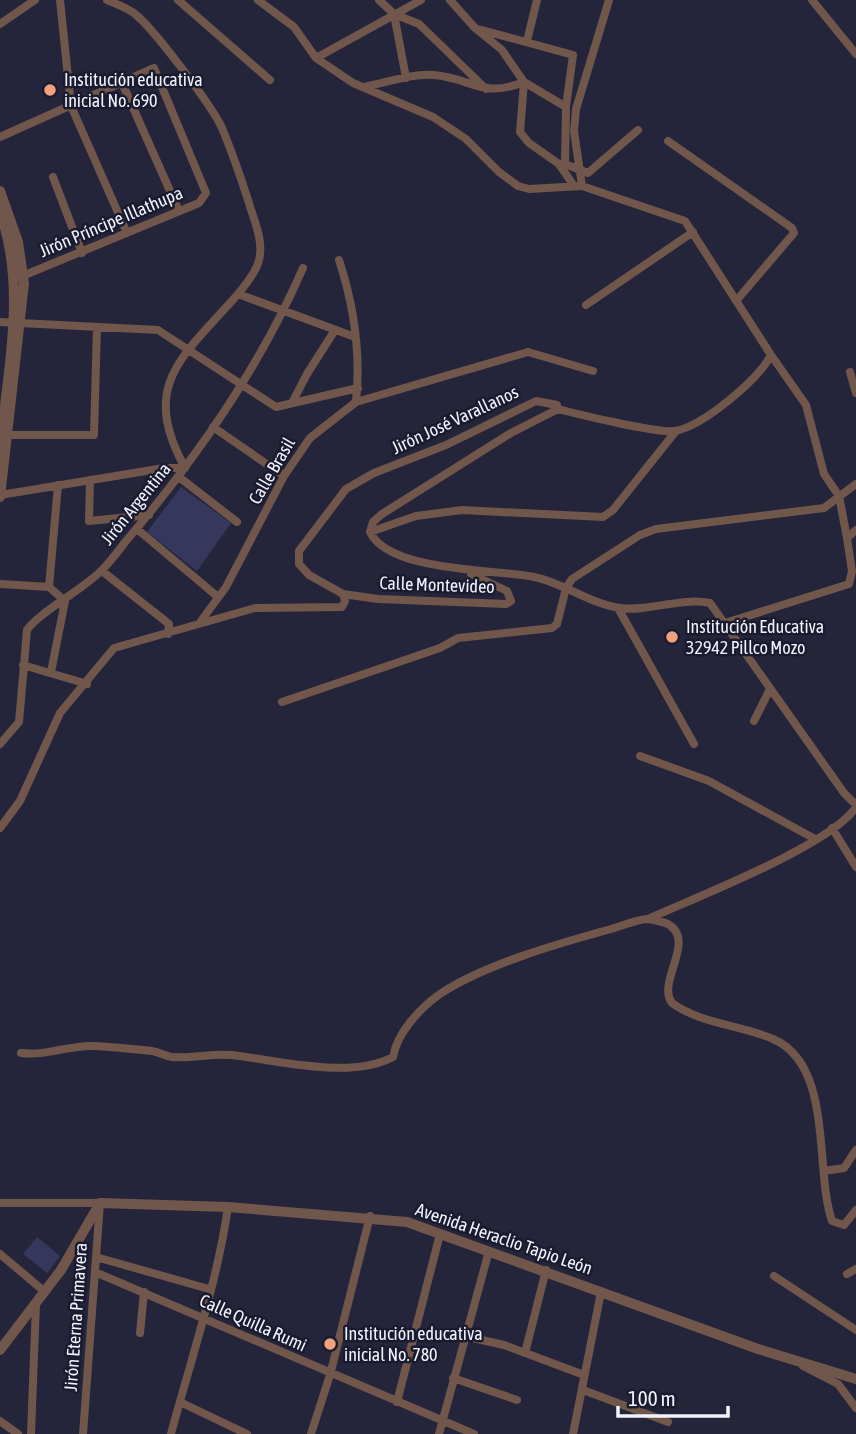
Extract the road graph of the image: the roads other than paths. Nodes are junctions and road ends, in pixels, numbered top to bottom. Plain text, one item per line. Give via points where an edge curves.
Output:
1 (35, 0) edge
2 (60, 0) edge
3 (107, 0) edge
4 (178, 0) edge
5 (258, 0) edge
6 (379, 0) edge
7 (421, 0) edge
8 (450, 0) edge
9 (537, 0) edge
10 (609, 0) edge
11 (812, 0) edge
12 (394, 14) junction
13 (0, 24) edge
14 (475, 28) junction
15 (527, 41) junction
16 (856, 54) edge
17 (316, 58) junction
18 (406, 78) junction
19 (270, 80) dead end
20 (524, 82) junction
21 (122, 83) junction
22 (362, 87) junction
23 (487, 89) junction
24 (71, 106) junction
25 (566, 107) junction
26 (638, 130) dead end
27 (0, 137) edge
28 (668, 141) dead end
29 (578, 169) junction
30 (53, 177) dead end
31 (578, 186) junction
32 (0, 191) edge
33 (179, 211) junction
34 (0, 212) edge
35 (693, 232) junction
36 (127, 233) junction
37 (82, 253) junction
38 (13, 259) junction
39 (339, 260) dead end
40 (0, 263) edge
41 (303, 268) dead end
42 (19, 277) junction
43 (238, 294) junction
44 (736, 301) junction
45 (586, 305) dead end
46 (284, 313) junction
47 (17, 322) junction
48 (0, 323) edge
49 (97, 327) junction
50 (335, 330) junction
51 (355, 337) junction
52 (188, 349) junction
53 (771, 355) junction
54 (593, 371) dead end
55 (850, 372) dead end
56 (243, 385) junction
57 (358, 388) junction
58 (856, 393) edge
59 (293, 401) junction
60 (356, 402) junction
61 (558, 409) junction
62 (213, 427) junction
63 (676, 431) junction
64 (9, 435) junction
65 (0, 447) edge
66 (185, 468) junction
67 (284, 476) junction
68 (179, 477) junction
69 (90, 480) junction
70 (856, 484) edge
71 (58, 485) junction
72 (0, 496) edge
73 (839, 496) junction
74 (149, 515) junction
75 (237, 522) dead end
76 (136, 529) junction
77 (856, 530) edge
78 (370, 532) junction
79 (847, 538) junction
80 (462, 570) junction
81 (102, 571) junction
82 (0, 584) edge
83 (49, 587) junction
84 (566, 588) junction
85 (343, 594) junction
86 (218, 597) junction
87 (65, 601) junction
88 (618, 608) junction
89 (201, 621) junction
90 (725, 622) junction
91 (167, 634) junction
92 (23, 665) junction
93 (51, 672) junction
94 (87, 684) junction
95 (770, 689) junction
96 (282, 702) dead end
97 (754, 721) dead end
98 (0, 744) edge
99 (694, 744) dead end
100 (640, 756) dead end
101 (856, 806) edge
102 (0, 828) edge
103 (832, 828) junction
104 (815, 839) junction
105 (856, 867) edge
106 (648, 919) junction
107 (21, 1053) dead end
108 (856, 1150) edge
109 (824, 1171) junction
110 (0, 1203) edge
111 (100, 1203) junction
112 (228, 1207) junction
113 (856, 1210) edge
114 (370, 1216) junction
115 (440, 1234) junction
116 (489, 1251) junction
117 (0, 1254) edge
118 (96, 1256) junction
119 (856, 1269) edge
120 (546, 1270) junction
121 (96, 1272) junction
122 (847, 1274) dead end
123 (774, 1276) dead end
124 (209, 1289) junction
125 (45, 1292) junction
126 (144, 1292) junction
127 (601, 1292) junction
128 (36, 1303) junction
129 (202, 1317) junction
130 (856, 1330) edge
131 (140, 1333) dead end
132 (464, 1336) junction
133 (0, 1350) edge
134 (524, 1353) junction
135 (794, 1361) junction
136 (330, 1375) junction
137 (584, 1375) junction
138 (453, 1378) junction
139 (856, 1379) edge
140 (583, 1390) junction
141 (517, 1400) dead end
142 (180, 1402) junction
143 (397, 1402) junction
144 (856, 1408) edge
145 (442, 1420) junction
146 (0, 1421) edge
147 (668, 1422) dead end
148 (18, 1434) edge
149 (31, 1434) edge
150 (83, 1434) edge
151 (172, 1434) edge
152 (247, 1434) edge
153 (311, 1434) edge
154 (439, 1434) edge
155 (474, 1434) edge
156 (573, 1434) edge

1 - 13 street
2 - 24 street
3 - 43 street via 135,14 221,125 260,240 259,261
4 - 19 street
5 - 17 street via 294,27
6 - 12 street
7 - 12 street
8 - 14 street
9 - 15 street
10 - 29 street via 576,109
11 - 16 street
12 - 17 street
12 - 18 street
12 - 23 street via 419,24
14 - 15 street
14 - 20 street via 502,50
15 - 25 street via 573,55
17 - 22 street
18 - 22 street
18 - 23 street via 440,75
20 - 23 street
20 - 25 street
20 - 31 street via 520,132
21 - 24 street
21 - 33 street
21 - 33 street, Jirón Príncipe Illathupa via 154,68 206,193 199,203
22 - 31 street via 433,117 466,139 518,186
24 - 27 street
24 - 36 street
25 - 29 street via 565,164
26 - 29 street via 595,169 588,173
28 - 44 street via 792,228 794,233
29 - 31 street
30 - 37 street
31 - 35 street via 685,221
32 - 42 street via 18,242
33 - 36 street, Jirón Príncipe Illathupa
34 - 38 street
35 - 44 street
35 - 45 street
36 - 37 street, Jirón Príncipe Illathupa
37 - 42 street, Jirón Príncipe Illathupa
38 - 40 street
38 - 42 street
39 - 51 street via 350,294
41 - 46 street, Jirón Argentina
42 - 47 street
43 - 46 street
43 - 52 street
44 - 53 street
46 - 50 street
46 - 56 street, Jirón Argentina
47 - 48 street
47 - 49 street
47 - 64 street
47 - 65 street
49 - 52 street via 158,330
49 - 64 street via 94,435
50 - 51 street
50 - 59 street
51 - 57 street
52 - 56 street
52 - 66 street via 173,372 165,401 172,443
53 - 63 street via 760,373 712,412
53 - 73 street via 806,405 824,474
54 - 60 street, Jirón José Varallanos via 528,352
55 - 58 street
56 - 59 street via 276,407
56 - 62 street, Jirón Argentina
57 - 59 street
57 - 60 street
60 - 67 street, Calle Brasil via 310,438
61 - 63 street
61 - 78 street, Jirón José Varallanos via 510,433 382,514
61 - 85 street, Jirón José Varallanos via 536,401 346,489 299,551 299,564 309,575
62 - 66 street, Jirón Argentina
62 - 67 street
63 - 78 street via 603,517 462,510 416,516
64 - 72 street
66 - 68 street, Jirón Argentina
66 - 69 street
67 - 86 street, Calle Brasil
68 - 74 street, Jirón Argentina
68 - 75 street
69 - 71 street
69 - 74 street via 89,521
70 - 73 street
71 - 72 street
71 - 83 street
73 - 79 street
73 - 84 street via 824,508 656,529 588,567
74 - 76 street, Jirón Argentina
76 - 81 street, Jirón Argentina
76 - 86 street
77 - 79 street
78 - 80 street via 375,542 398,555
79 - 90 street via 852,571 849,584
80 - 84 street via 533,577
80 - 85 street, Calle Montevideo via 507,591 511,601
81 - 87 street, Jirón Argentina
81 - 91 street via 169,624
82 - 83 street
83 - 87 street
84 - 88 street
84 - 96 street via 561,614 552,628 458,638
85 - 89 street via 342,607 334,609 255,608
86 - 89 street, Calle Brasil
87 - 92 street, Jirón Argentina via 32,622
87 - 93 street
88 - 90 street via 701,601 716,608
88 - 99 street
89 - 91 street
90 - 95 street
91 - 94 street via 114,648
92 - 93 street
92 - 98 street, Jirón Argentina via 18,725
93 - 94 street
94 - 102 street via 60,713 20,801
95 - 97 street
95 - 101 street
100 - 104 street via 709,781
101 - 103 street
103 - 104 street
103 - 105 street
104 - 106 street
106 - 107 street via 470,977 438,995 399,1036 393,1057 382,1063 299,1065 229,1055 169,1057 156,1051 96,1046 44,1055
106 - 109 street via 676,931 679,943 667,990 672,1003 775,1040 792,1049 803,1063 817,1114
108 - 109 street via 844,1168
109 - 113 street via 832,1221 844,1225
110 - 111 street, Avenida Heraclio Tapio León
111 - 112 street, Avenida Heraclio Tapio León
111 - 118 street, Jirón Eterna Primavera
111 - 125 street
112 - 114 street, Avenida Heraclio Tapio León
112 - 124 street via 220,1259
114 - 115 street, Avenida Heraclio Tapio León
114 - 136 street
115 - 116 street, Avenida Heraclio Tapio León
115 - 143 street
116 - 120 street, Avenida Heraclio Tapio León
116 - 132 street
117 - 125 street
118 - 121 street, Jirón Eterna Primavera
118 - 124 street
119 - 122 street
120 - 127 street, Avenida Heraclio Tapio León
120 - 134 street
121 - 126 street, Calle Quilla Rumi
121 - 150 street, Jirón Eterna Primavera
123 - 130 street
124 - 129 street
125 - 128 street
126 - 129 street, Calle Quilla Rumi
126 - 131 street
127 - 135 street, Avenida Heraclio Tapio León
127 - 137 street
128 - 133 street
128 - 149 street
129 - 136 street, Calle Quilla Rumi
129 - 142 street
132 - 134 street
132 - 138 street
134 - 137 street
135 - 139 street, Avenida Heraclio Tapio León
135 - 144 street via 838,1384
136 - 143 street, Calle Quilla Rumi
136 - 153 street
137 - 140 street
138 - 141 street
138 - 145 street
140 - 147 street
140 - 156 street
142 - 151 street
142 - 152 street
143 - 145 street, Calle Quilla Rumi
145 - 154 street
145 - 155 street, Calle Quilla Rumi
146 - 148 street

